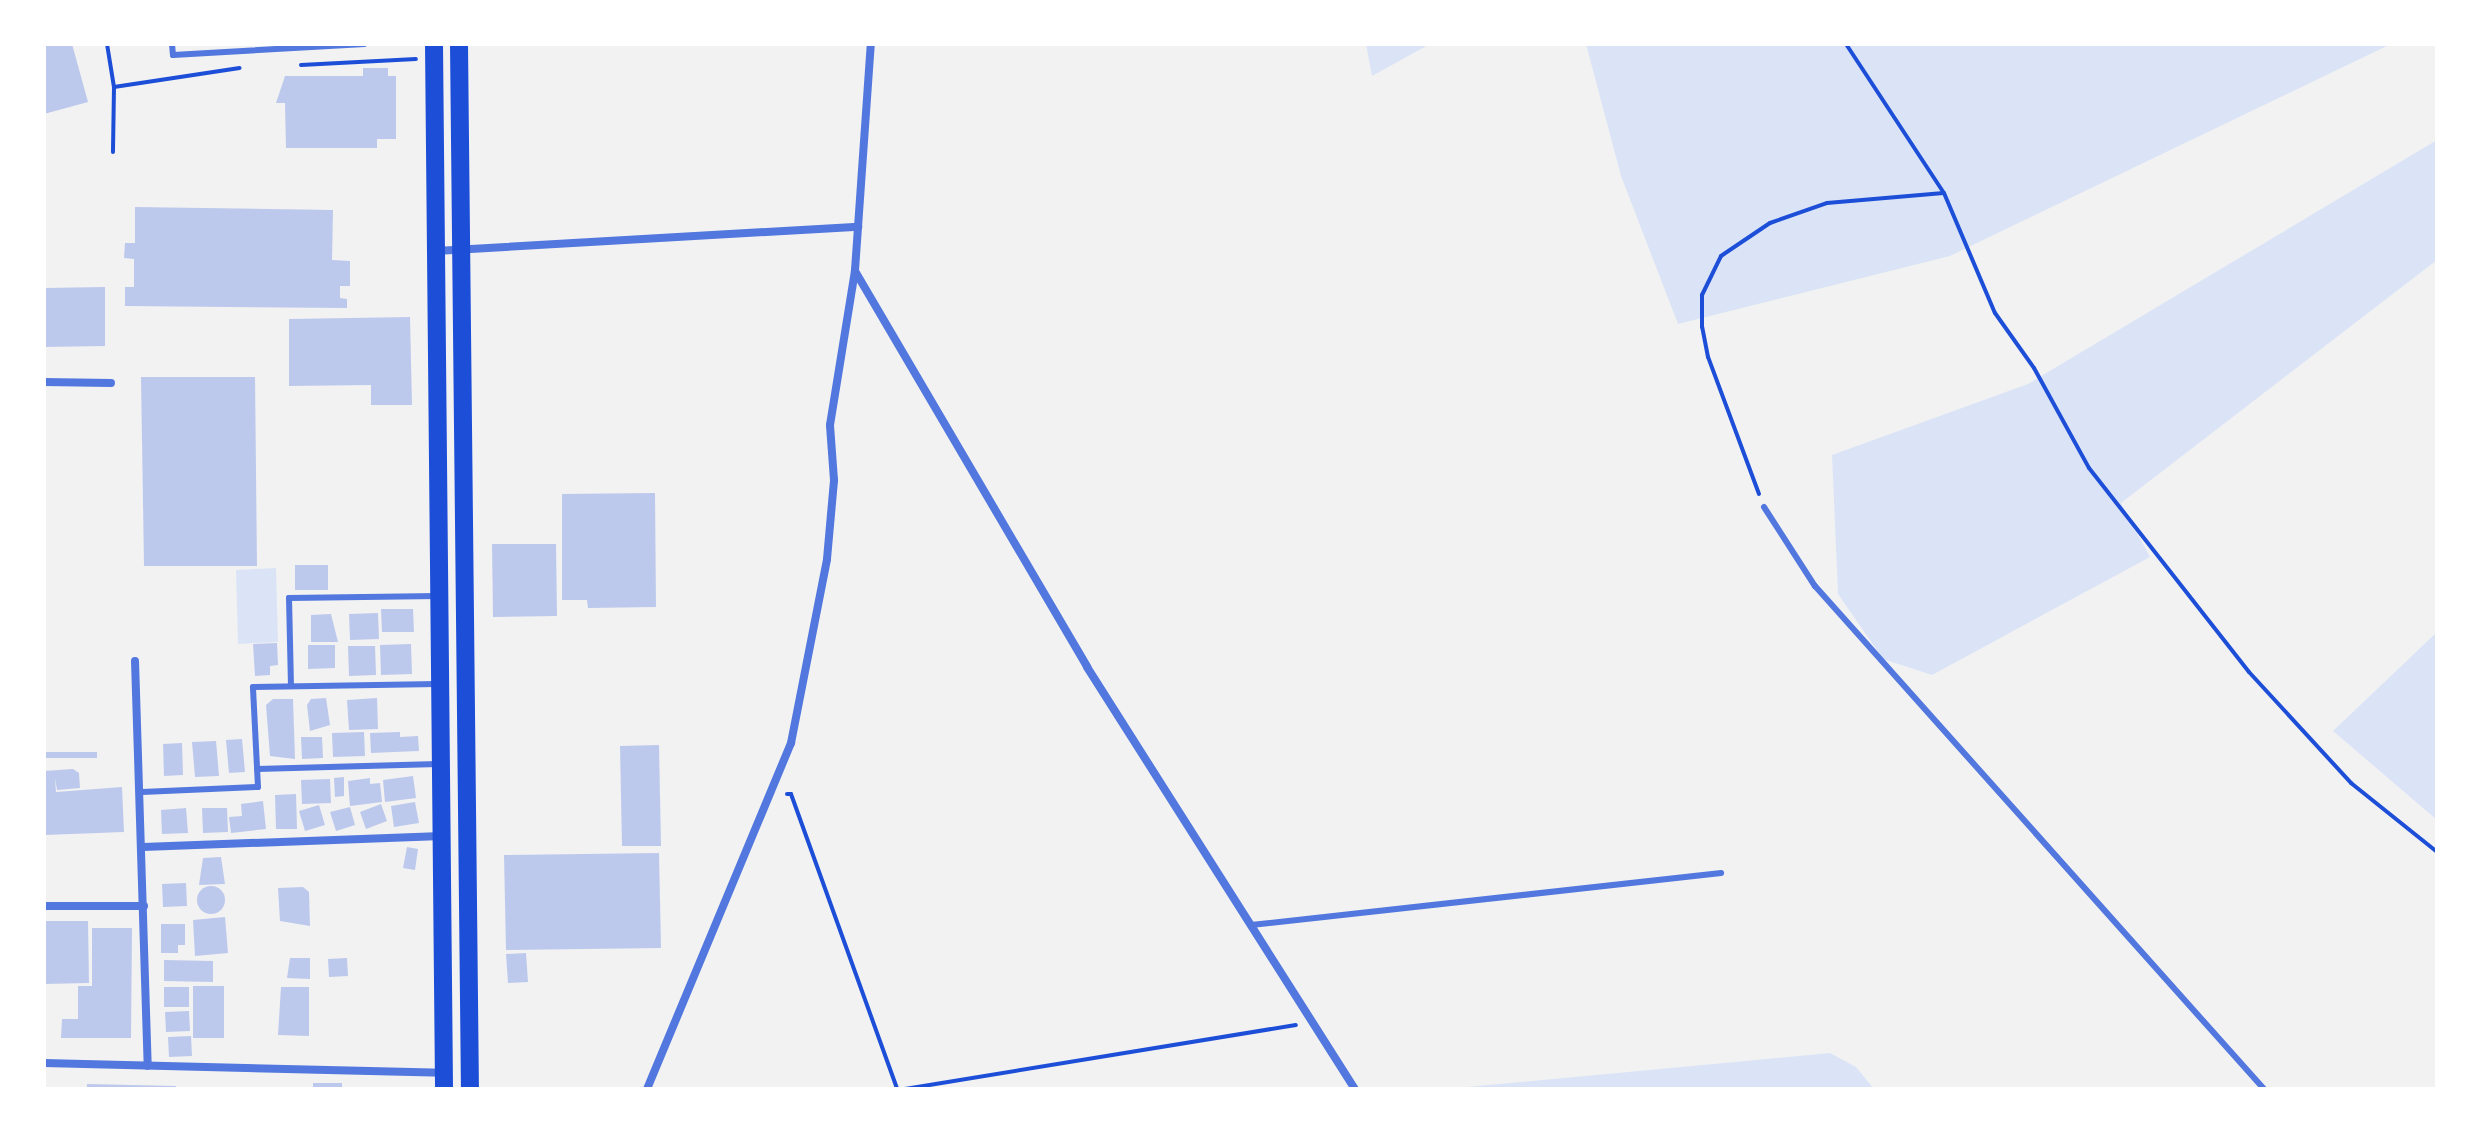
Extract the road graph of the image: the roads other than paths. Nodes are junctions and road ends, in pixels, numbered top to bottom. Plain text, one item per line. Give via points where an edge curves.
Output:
1 (172, 44) edge
2 (365, 44) edge
3 (459, 44) edge
4 (871, 44) edge
5 (434, 51) edge
6 (858, 227) junction
7 (462, 250) junction
8 (435, 251) junction
9 (855, 270) junction
10 (44, 382) edge
11 (111, 383) dead end
12 (1764, 507) road end
13 (440, 596) junction
14 (135, 661) dead end
15 (441, 684) junction
16 (291, 686) junction
17 (442, 764) junction
18 (257, 769) junction
19 (142, 792) junction
20 (444, 836) junction
21 (143, 847) junction
22 (1721, 873) dead end
23 (44, 906) edge
24 (144, 906) junction
25 (1251, 925) junction
26 (44, 1063) edge
27 (148, 1066) junction
28 (444, 1081) edge
29 (470, 1089) edge
30 (647, 1089) edge
31 (1355, 1089) edge
32 (2264, 1089) edge

1 - 2 lane via 173,55
3 - 7 main road
4 - 6 street
5 - 8 main road
6 - 7 street
6 - 9 street
7 - 8 street
7 - 29 main road
8 - 13 main road
9 - 25 street via 1087,667
9 - 30 street via 830,425 834,480 827,559 791,743
10 - 11 street
12 - 32 lane via 1815,586
13 - 15 main road
13 - 16 lane via 289,598
14 - 19 street
15 - 16 lane
15 - 17 main road
16 - 18 lane via 253,687
17 - 18 lane
17 - 20 main road
18 - 19 lane via 258,787
19 - 21 street
20 - 21 street
20 - 28 main road
21 - 24 street
22 - 25 lane
23 - 24 street
24 - 27 street
25 - 31 street
26 - 27 street
27 - 28 street

